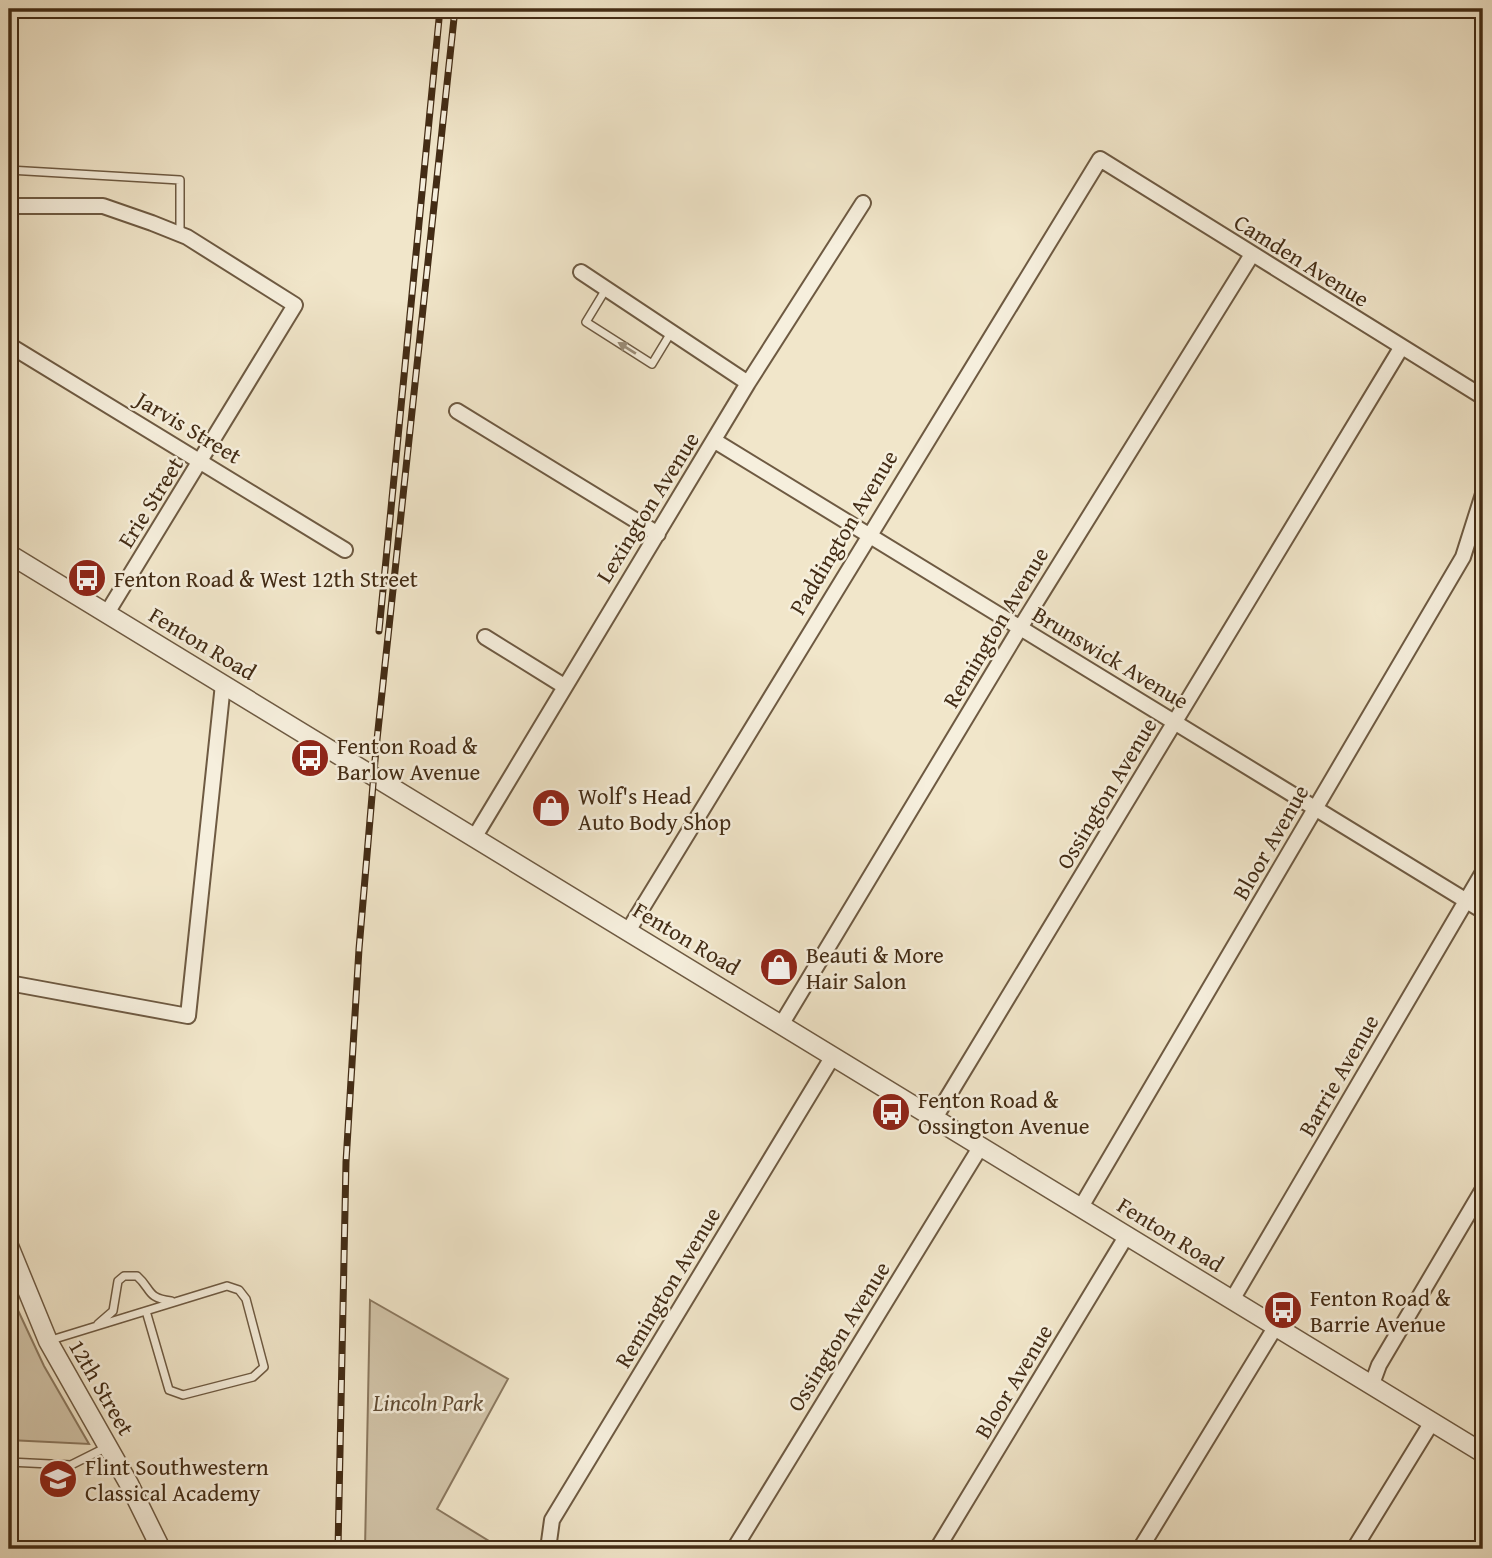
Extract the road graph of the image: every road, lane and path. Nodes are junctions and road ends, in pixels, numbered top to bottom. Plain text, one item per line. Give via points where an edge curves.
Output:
1 (1100, 159) joint
2 (9, 170) edge
3 (863, 203) dead end
4 (9, 206) edge
5 (180, 234) junction
6 (1251, 256) junction
7 (581, 272) dead end
8 (606, 289) junction
9 (672, 331) junction
10 (9, 345) edge
11 (1401, 348) junction
12 (748, 383) junction
13 (1483, 397) edge
14 (457, 411) dead end
15 (715, 441) junction
16 (202, 461) junction
17 (1483, 494) edge
18 (658, 534) junction
19 (867, 536) junction
20 (345, 550) dead end
21 (9, 554) edge
22 (107, 613) junction
23 (1020, 628) junction
24 (485, 637) dead end
25 (223, 684) junction
26 (564, 686) junction
27 (1175, 722) junction
28 (1316, 809) junction
29 (474, 838) junction
30 (1483, 872) edge
31 (1466, 900) junction
32 (1483, 911) edge
33 (628, 930) junction
34 (9, 983) edge
35 (781, 1025) junction
36 (833, 1056) junction
37 (934, 1118) junction
38 (981, 1146) junction
39 (1483, 1189) edge
40 (1081, 1207) junction
41 (1128, 1236) junction
42 (9, 1246) edge
43 (1233, 1300) junction
44 (174, 1302) junction
45 (146, 1311) junction
46 (95, 1326) junction
47 (1276, 1326) junction
48 (48, 1341) junction
49 (1372, 1384) junction
50 (1432, 1422) junction
51 (108, 1447) junction
52 (1483, 1453) edge
53 (9, 1462) edge
54 (549, 1547) edge
55 (161, 1549) edge
56 (734, 1549) edge
57 (937, 1549) edge
58 (1140, 1549) edge
59 (1354, 1549) edge

1 - 6 street, Camden Avenue
1 - 19 street, Paddington Avenue
2 - 5 lane via 180,180
3 - 12 street, Lexington Avenue
4 - 5 street via 103,206
5 - 16 street, Erie Street via 295,305
6 - 11 street, Camden Avenue
6 - 23 street, Remington Avenue
7 - 8 street
8 - 9 street
9 -> 8 lane via 652,364 586,322
9 - 12 street
10 - 16 street, Jarvis Street
11 - 13 street, Camden Avenue
11 - 27 street, Ossington Avenue
12 - 15 street, Lexington Avenue
14 - 18 street
15 - 18 street, Lexington Avenue
15 - 19 street, Brunswick Avenue
16 - 20 street, Jarvis Street
16 - 22 street, Erie Street
17 - 28 street, Bloor Avenue via 1463,557
18 - 26 street, Lexington Avenue
19 - 23 street, Brunswick Avenue
19 - 33 street, Paddington Avenue
21 - 22 street, Fenton Road
22 - 25 street, Fenton Road
23 - 27 street, Brunswick Avenue
23 - 35 street, Remington Avenue
24 - 26 street
25 - 29 street, Fenton Road
25 - 34 street via 188,1016
26 - 29 street, Lexington Avenue
27 - 28 street, Brunswick Avenue
27 - 37 street, Ossington Avenue
28 - 31 street, Brunswick Avenue
28 - 40 street, Bloor Avenue
29 - 33 street, Fenton Road
30 - 31 street, Barrie Avenue
31 - 32 street, Brunswick Avenue
31 - 43 street, Barrie Avenue
33 - 35 street, Fenton Road
35 - 36 street, Fenton Road
36 - 37 street, Fenton Road
36 - 54 street, Remington Avenue via 552,1520
37 - 38 street, Fenton Road
38 - 40 street, Fenton Road
38 - 56 street, Ossington Avenue
39 - 49 street
40 - 41 street, Fenton Road
41 - 43 street, Fenton Road
41 - 57 street, Bloor Avenue
42 - 48 street, 12th Street
43 - 47 street, Fenton Road
44 - 45 lane
44 - 45 lane via 226,1286 239,1290 246,1299 264,1367 260,1374 175,1394 169,1390
44 - 46 lane via 148,1293 137,1276 124,1276 118,1281 113,1311
45 - 46 lane
46 - 48 lane
47 - 49 street, Fenton Road
47 - 58 street
48 - 51 street, 12th Street
49 - 50 street, Fenton Road
50 - 52 street, Fenton Road
50 - 59 street
51 - 53 lane via 71,1465
51 - 55 street, 12th Street

